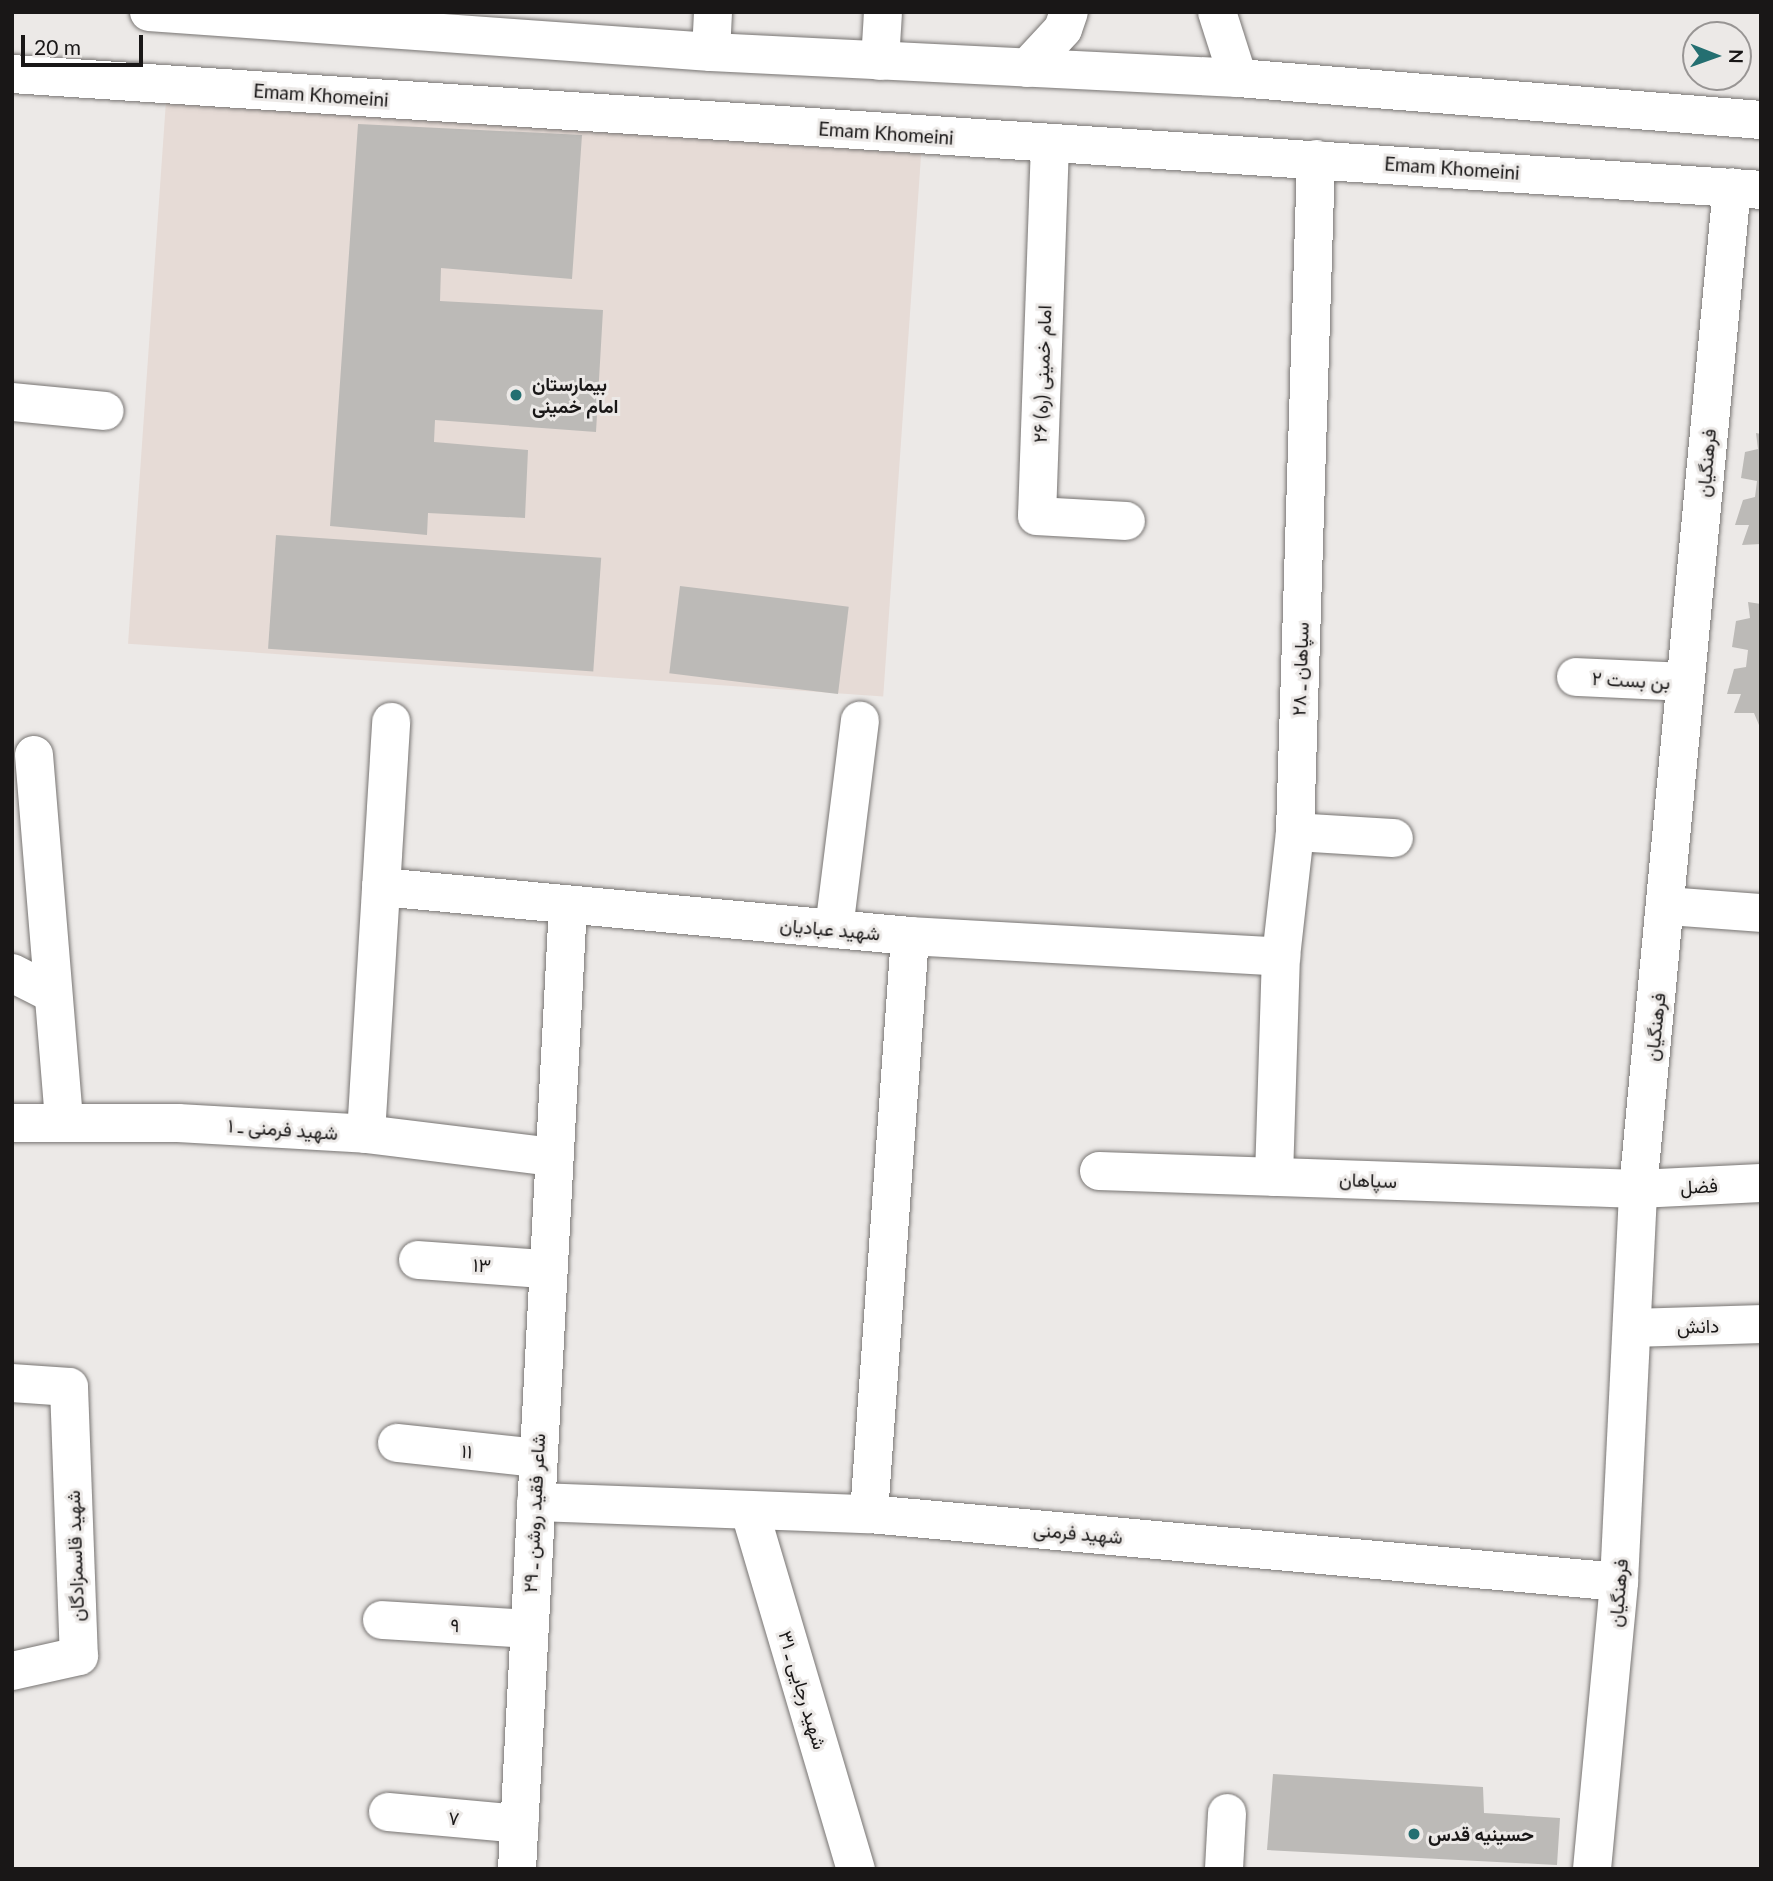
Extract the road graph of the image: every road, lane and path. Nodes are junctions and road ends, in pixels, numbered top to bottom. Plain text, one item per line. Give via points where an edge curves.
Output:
1 (149, 12) edge
2 (713, 12) edge
3 (883, 12) edge
4 (1069, 12) edge
5 (1217, 12) edge
6 (340, 19) edge
7 (471, 24) edge
8 (711, 52) junction
9 (880, 61) junction
10 (1027, 68) junction
11 (12, 74) edge
12 (1238, 78) junction
13 (1761, 120) edge
14 (1050, 144) junction
15 (1316, 159) junction
16 (1746, 188) edge
17 (12, 402) edge
18 (105, 411) dead end
19 (1126, 521) dead end
20 (1576, 677) dead end
21 (1685, 682) junction
22 (860, 721) dead end
23 (391, 722) dead end
24 (34, 755) dead end
25 (1295, 832) junction
26 (1394, 838) dead end
27 (381, 887) junction
28 (568, 906) junction
29 (1668, 906) junction
30 (1761, 913) edge
31 (834, 929) junction
32 (910, 936) junction
33 (1281, 957) junction
34 (12, 973) edge
35 (54, 994) junction
36 (12, 1123) edge
37 (64, 1123) junction
38 (366, 1133) junction
39 (552, 1157) junction
40 (1099, 1171) dead end
41 (1273, 1177) junction
42 (1761, 1183) edge
43 (1637, 1189) junction
44 (418, 1261) dead end
45 (545, 1269) junction
46 (1761, 1324) edge
47 (1634, 1328) junction
48 (12, 1383) edge
49 (397, 1443) dead end
50 (537, 1458) junction
51 (536, 1502) junction
52 (750, 1512) junction
53 (869, 1514) junction
54 (1619, 1582) junction
55 (382, 1620) dead end
56 (528, 1629) junction
57 (12, 1671) edge
58 (388, 1812) dead end
59 (1227, 1813) dead end
60 (519, 1824) junction
61 (517, 1869) edge
62 (856, 1869) edge
63 (1224, 1869) edge
64 (1592, 1869) edge

1 - 6 street
2 - 8 street
3 - 9 street
4 - 10 street
5 - 12 street
6 - 7 street
7 - 8 street
8 - 9 street
9 - 10 street
10 - 12 street
11 - 14 street, Emam Khomeini
12 - 13 street
14 - 15 street, Emam Khomeini
14 - 19 street, امام خمینی (ره) ۲۶ via 1037,516
15 - 16 street, Emam Khomeini
15 - 25 street, سپاهان ـ ۲۸
16 - 21 street, فرهنگیان
17 - 18 street
20 - 21 street, بن بست ۲
21 - 29 street, فرهنگیان
22 - 31 street
23 - 27 street
24 - 35 street
25 - 26 street
25 - 33 street, سپاهان ـ ۲۸
27 - 28 street, شهید عبادیان
27 - 38 street
28 - 31 street, شهید عبادیان
28 - 39 street, شاعر فقید روشن ـ ۲۹
29 - 30 street
29 - 43 street, فرهنگیان
31 - 32 street, شهید عبادیان
32 - 33 street, شهید عبادیان
32 - 53 street
33 - 41 street, سپاهان ـ ۲۸
34 - 35 street
35 - 37 street
36 - 37 street, شهید فرمنی ـ ۱
37 - 38 street, شهید فرمنی ـ ۱
38 - 39 street, شهید فرمنی ـ ۱
39 - 45 street, شاعر فقید روشن ـ ۲۹
40 - 41 street, سپاهان
41 - 43 street, سپاهان
42 - 43 street, فضل
43 - 47 street, فرهنگیان
44 - 45 street, ۱۳
45 - 50 street, شاعر فقید روشن ـ ۲۹
46 - 47 street, دانش
47 - 54 street, فرهنگیان
48 - 57 street, شهید قاسمزادگان via 69,1387 79,1656
49 - 50 street, ۱۱
50 - 51 street, شاعر فقید روشن ـ ۲۹
51 - 52 street, شهید فرمنی
51 - 56 street, شاعر فقید روشن ـ ۲۹
52 - 53 street, شهید فرمنی
52 - 62 street, شهید رجایی ـ ۳۱
53 - 54 street, شهید فرمنی
54 - 64 street, فرهنگیان
55 - 56 street, ۹
56 - 60 street, شاعر فقید روشن ـ ۲۹
58 - 60 street, ۷
59 - 63 street
60 - 61 street, شاعر فقید روشن ـ ۲۹

